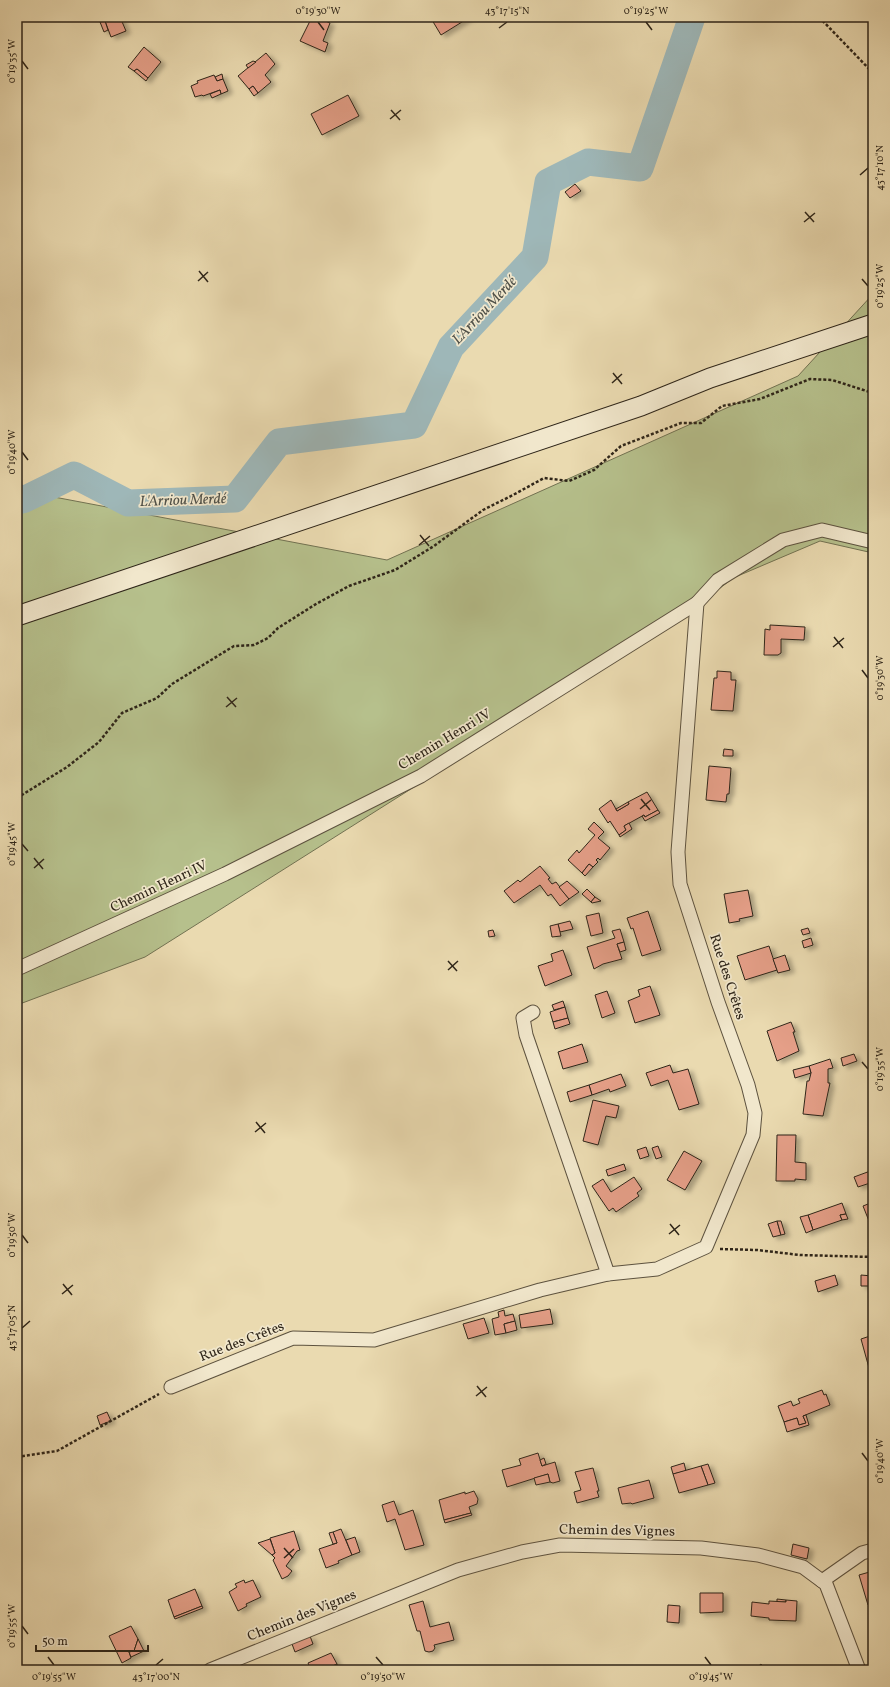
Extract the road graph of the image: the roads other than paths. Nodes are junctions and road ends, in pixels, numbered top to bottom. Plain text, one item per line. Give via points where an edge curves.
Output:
1 (873, 324) edge
2 (873, 336) edge
3 (641, 406) junction
4 (873, 542) edge
5 (697, 603) junction
6 (17, 616) edge
7 (17, 969) edge
8 (533, 1012) dead end
9 (608, 1274) junction
10 (171, 1387) road end
11 (873, 1550) edge
12 (822, 1581) junction
13 (210, 1670) edge
14 (859, 1670) edge

1 - 3 main road via 710,378
2 - 3 main road via 716,389
3 - 6 main road
4 - 5 street, Chemin Henri IV via 822,530 783,540 718,580
5 - 7 street, Chemin Henri IV via 420,776 226,874
5 - 9 street, Rue des Crêtes via 678,852 680,884 748,1085 755,1113 753,1135 706,1247 657,1269
8 - 9 street via 523,1018 526,1035
9 - 10 street, Rue des Crêtes via 540,1290 374,1340 293,1338
11 - 12 street via 862,1554
12 - 13 street, Chemin des Vignes via 803,1567 758,1555 701,1548 560,1545 522,1552 458,1570
12 - 14 street, Chemin des Vignes via 826,1584

